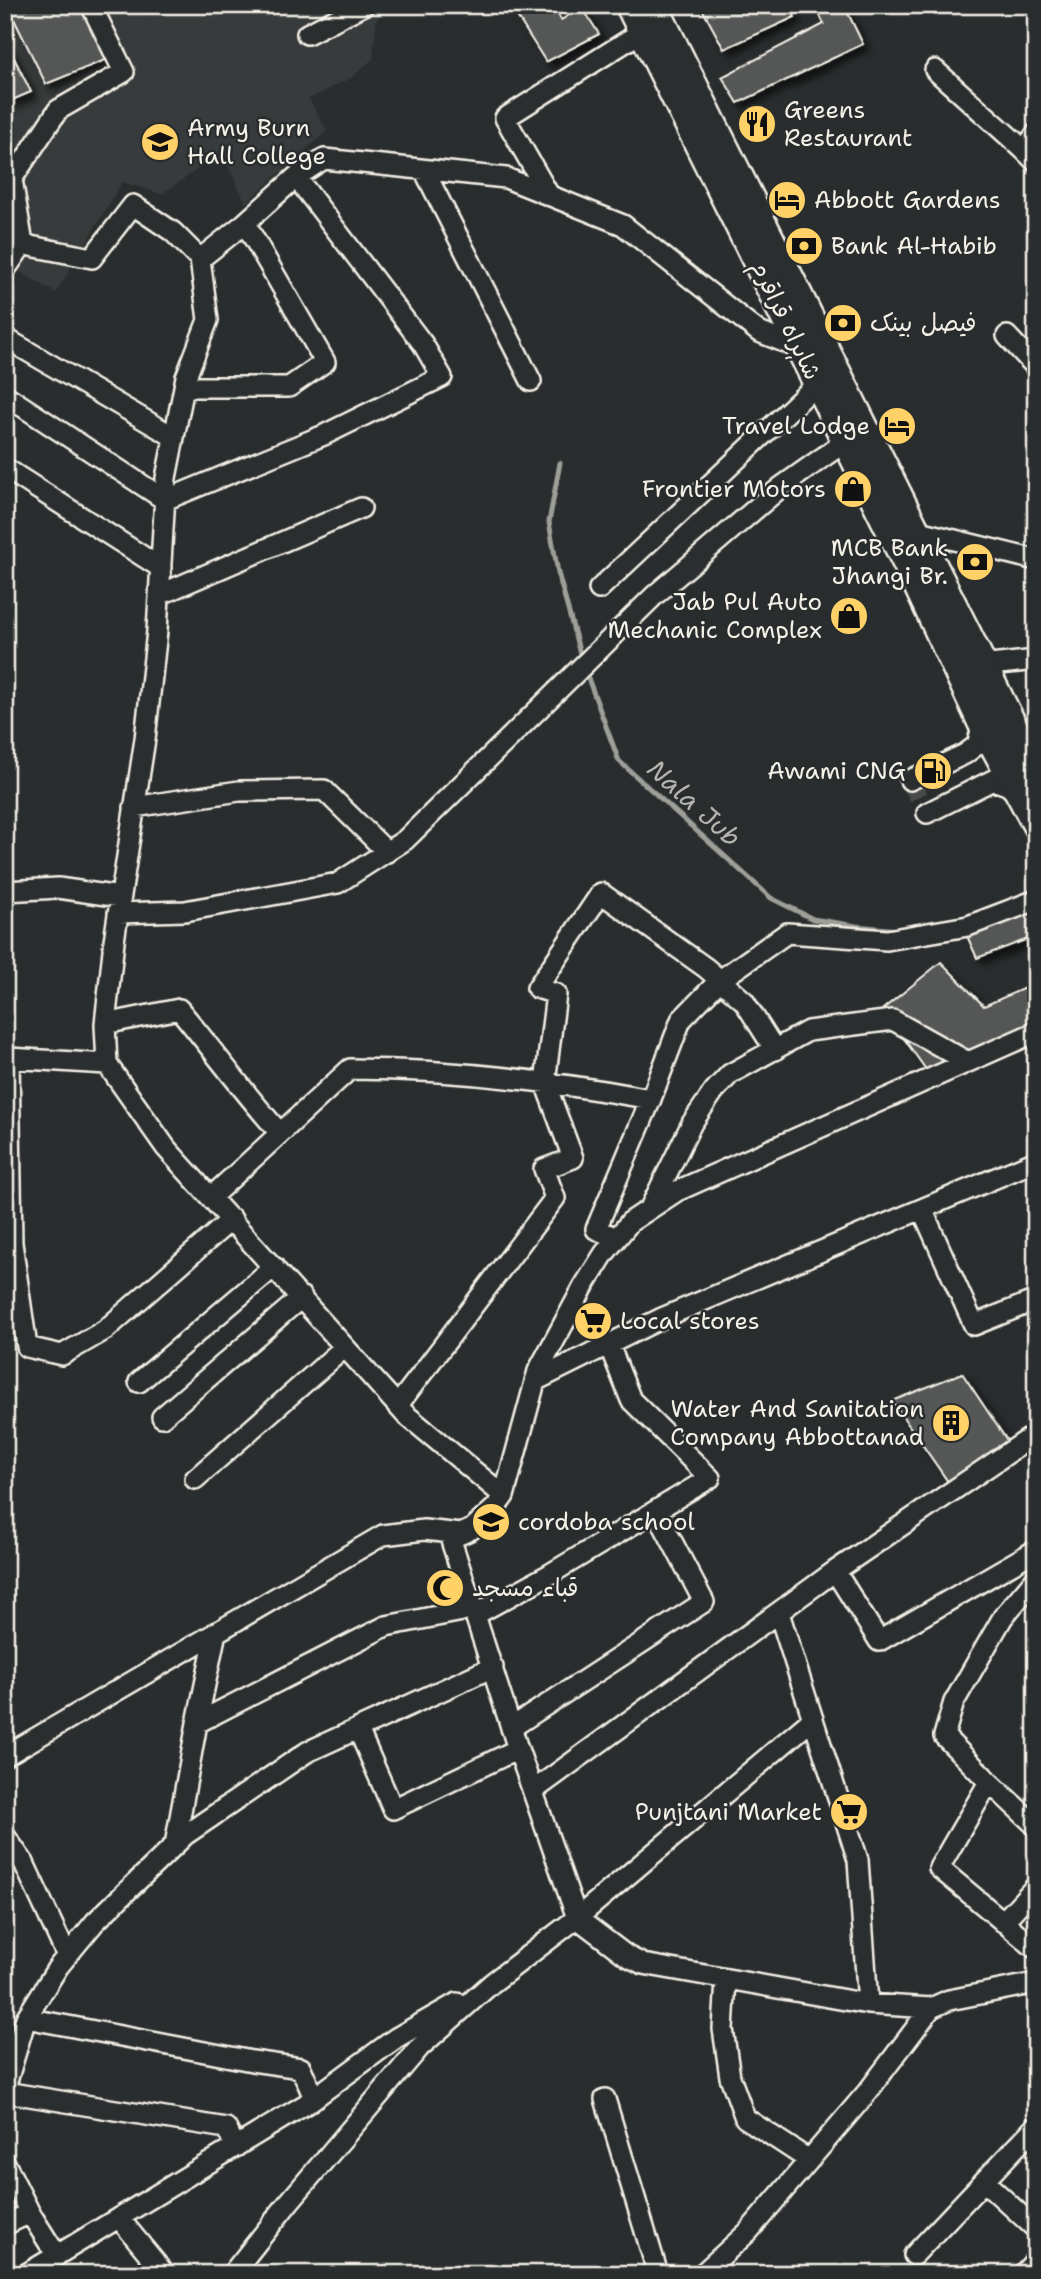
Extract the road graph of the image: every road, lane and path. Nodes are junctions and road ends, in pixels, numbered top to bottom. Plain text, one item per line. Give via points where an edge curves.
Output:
1 (91, 5) edge
2 (364, 5) edge
3 (631, 5) edge
4 (648, 18) edge
5 (307, 34) dead end
6 (935, 70) dead end
7 (1036, 134) edge
8 (1030, 156) edge
9 (424, 170) junction
10 (296, 177) junction
11 (549, 195) junction
12 (245, 223) junction
13 (14, 242) edge
14 (200, 258) junction
15 (5, 270) edge
16 (1007, 336) dead end
17 (5, 338) edge
18 (801, 349) junction
19 (1036, 367) edge
20 (531, 381) dead end
21 (818, 383) junction
22 (184, 387) junction
23 (5, 395) edge
24 (174, 437) junction
25 (846, 441) junction
26 (5, 468) edge
27 (165, 500) junction
28 (361, 508) dead end
29 (914, 530) junction
30 (1036, 560) edge
31 (160, 568) junction
32 (925, 576) junction
33 (599, 589) dead end
34 (159, 595) junction
35 (1036, 660) edge
36 (982, 666) junction
37 (983, 724) junction
38 (910, 780) dead end
39 (1028, 784) edge
40 (134, 807) junction
41 (927, 813) dead end
42 (1036, 823) edge
43 (387, 852) junction
44 (5, 891) edge
45 (1036, 900) edge
46 (119, 905) junction
47 (720, 979) junction
48 (105, 1024) junction
49 (1036, 1032) edge
50 (775, 1050) junction
51 (7, 1058) edge
52 (968, 1062) junction
53 (107, 1065) junction
54 (545, 1083) junction
55 (651, 1099) junction
56 (280, 1133) junction
57 (1036, 1161) edge
58 (211, 1196) junction
59 (651, 1206) junction
60 (922, 1209) junction
61 (232, 1219) junction
62 (616, 1238) junction
63 (274, 1267) junction
64 (302, 1297) junction
65 (1036, 1300) edge
66 (609, 1345) junction
67 (345, 1347) junction
68 (535, 1381) junction
69 (139, 1382) dead end
70 (398, 1405) junction
71 (163, 1417) dead end
72 (1036, 1434) edge
73 (195, 1479) dead end
74 (504, 1496) junction
75 (656, 1511) junction
76 (449, 1534) junction
77 (1036, 1550) edge
78 (835, 1572) junction
79 (1036, 1578) edge
80 (474, 1612) junction
81 (779, 1613) junction
82 (216, 1632) junction
83 (493, 1668) junction
84 (813, 1719) junction
85 (197, 1723) junction
86 (511, 1728) junction
87 (358, 1729) junction
88 (518, 1749) junction
89 (5, 1756) edge
90 (989, 1782) junction
91 (533, 1791) junction
92 (1036, 1826) edge
93 (5, 1836) edge
94 (175, 1845) junction
95 (1036, 1886) edge
96 (577, 1918) junction
97 (1003, 1922) junction
98 (1036, 1949) edge
99 (67, 1956) junction
100 (726, 1980) junction
101 (492, 1983) junction
102 (1036, 1983) edge
103 (868, 2004) junction
104 (931, 2008) junction
105 (26, 2018) junction
106 (5, 2090) edge
107 (314, 2098) junction
108 (605, 2099) dead end
109 (1036, 2126) edge
110 (236, 2147) junction
111 (809, 2160) junction
112 (5, 2163) edge
113 (984, 2182) junction
114 (30, 2213) junction
115 (119, 2218) junction
116 (5, 2225) edge
117 (1036, 2229) edge
118 (57, 2256) junction
119 (914, 2256) dead end
120 (1036, 2260) edge
121 (26, 2274) edge
122 (164, 2274) edge
123 (233, 2274) edge
124 (658, 2274) edge
125 (702, 2274) edge
126 (1023, 2274) edge

1 - 13 street via 124,72 58,110 12,179
2 - 5 street
3 - 4 highway, شاہراہ قراقرم
4 - 11 street via 505,118
4 - 18 highway, شاہراہ قراقرم
4 - 29 highway, شاہراہ قراقرم
6 - 8 street
7 - 8 street
9 - 10 street via 324,159
9 - 11 street via 506,178
9 - 20 street
10 - 12 street
10 - 27 street via 423,344 442,377 324,435
11 - 18 street via 623,225 759,332
12 - 14 street
12 - 22 street via 325,362 289,387
13 - 14 street via 92,258 133,205 173,232
13 - 15 street
14 - 22 street via 208,320
16 - 19 street
17 - 24 street
18 - 21 highway, شاہراہ قراقرم
21 - 25 highway, شاہراہ قراقرم
21 - 33 street
22 - 24 street
23 - 27 street
24 - 27 street
25 - 32 highway, شاہراہ قراقرم
25 - 43 street via 782,487 655,595 405,840
26 - 31 street
27 - 31 street
28 - 34 street
29 - 30 street
29 - 32 highway, شاہراہ قراقرم
31 - 34 street
32 - 36 highway, شاہراہ قراقرم
32 - 37 highway, شاہراہ قراقرم
34 - 40 street
35 - 36 street
36 - 39 highway, شاہراہ قراقرم
37 - 38 street via 977,745
37 - 39 highway, شاہراہ قراقرم
39 - 41 street via 993,780
39 - 42 highway, شاہراہ قراقرم
40 - 43 street via 239,791 324,789
40 - 46 street
43 - 46 street via 338,883 185,911
44 - 46 street via 58,888
45 - 47 street via 968,926 887,940 787,933
46 - 48 street
47 - 50 street via 744,1001
47 - 54 street via 601,893 537,988 556,994
47 - 55 street via 681,1020
48 - 53 street
48 - 56 street via 179,1009
49 - 52 street
50 - 52 street via 808,1031 894,1020
50 - 59 street via 730,1074 714,1091 692,1123
51 - 53 street
51 - 61 street via 12,1243 27,1348 62,1355 105,1331
52 - 59 street
53 - 58 street via 166,1148
54 - 55 street
54 - 56 street via 416,1069 350,1069
54 - 70 street via 573,1158 544,1169 555,1198
55 - 62 street via 596,1229
56 - 58 street
57 - 60 street
58 - 61 street
59 - 62 street
60 - 65 street via 974,1325
60 - 66 street via 662,1318
61 - 63 street
62 - 68 street via 583,1286
63 - 64 street
63 - 69 street
64 - 67 street
64 - 71 street
66 - 68 street
66 - 75 street via 631,1400 710,1478
67 - 70 street
67 - 73 street
68 - 74 street
70 - 74 street
72 - 78 street
74 - 76 street via 472,1529
75 - 80 street via 550,1574
75 - 86 street via 704,1602
76 - 80 street
76 - 82 street via 424,1530 383,1535
77 - 78 street via 879,1640
78 - 81 street
79 - 90 street via 996,1629 954,1702 944,1736
80 - 83 street
80 - 85 street via 386,1626
81 - 84 street
81 - 91 street
82 - 85 street
82 - 89 street
83 - 86 street
83 - 87 street
84 - 96 street
84 - 103 street via 858,1860
85 - 94 street
86 - 88 street
87 - 88 street via 393,1810
87 - 94 street via 307,1752
88 - 91 street
90 - 92 street
90 - 97 street via 939,1868
91 - 96 street
93 - 99 street via 24,1863
94 - 99 street via 95,1922
95 - 97 street
96 - 100 street via 643,1964
96 - 101 street
97 - 98 street
99 - 105 street
100 - 103 street
100 - 111 street via 723,2029 730,2077 745,2118
101 - 107 street via 396,2038
101 - 123 street via 421,2047
102 - 104 street via 948,2000
103 - 104 street
104 - 111 street
105 - 106 street
105 - 107 street via 301,2068
106 - 110 street via 226,2128
107 - 110 street
108 - 124 street
109 - 113 street
110 - 115 street
111 - 125 street via 748,2232
112 - 114 street
113 - 117 street
113 - 119 street
114 - 116 street
114 - 118 street
115 - 118 street
115 - 122 street
118 - 121 street
120 - 126 street

